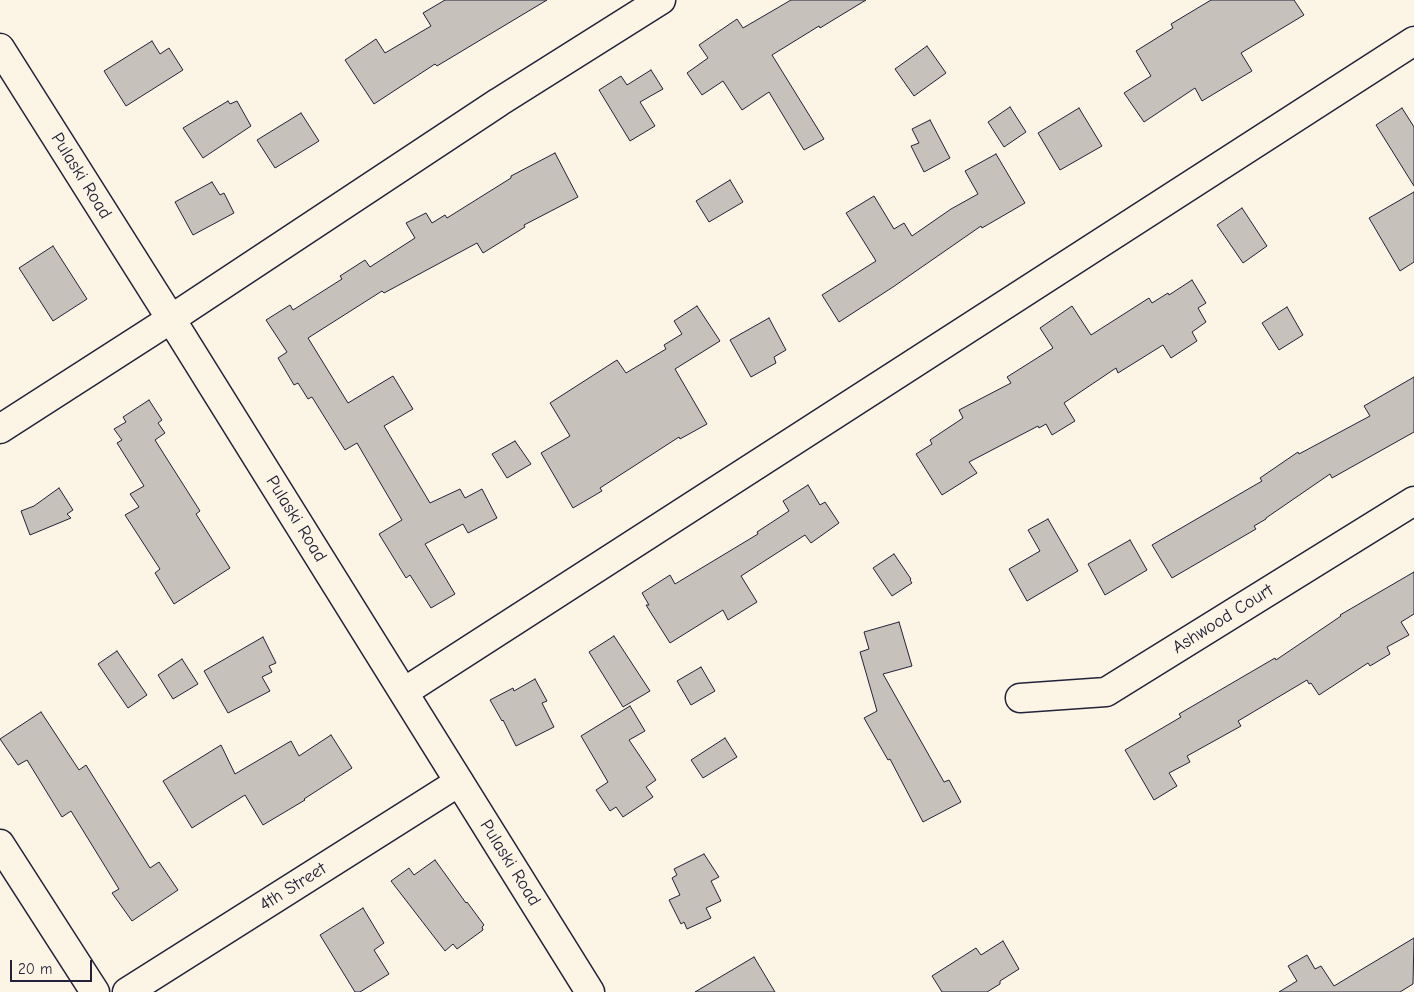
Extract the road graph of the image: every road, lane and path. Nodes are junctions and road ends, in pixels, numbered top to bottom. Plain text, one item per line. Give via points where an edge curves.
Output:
1 (661, 0) edge
2 (1414, 40) edge
3 (0, 48) edge
4 (171, 319) junction
5 (0, 429) edge
6 (1414, 501) edge
7 (404, 692) junction
8 (1020, 698) dead end
9 (459, 782) junction
10 (0, 844) edge
11 (95, 992) edge
12 (127, 992) edge
13 (590, 992) edge

1 - 4 street via 499,102
2 - 7 street
3 - 4 street, Pulaski Road
4 - 5 street
4 - 7 street, Pulaski Road
6 - 8 street, Ashwood Court via 1106,692
7 - 9 street, Pulaski Road
9 - 12 street, 4th Street
9 - 13 street, Pulaski Road
10 - 11 street

